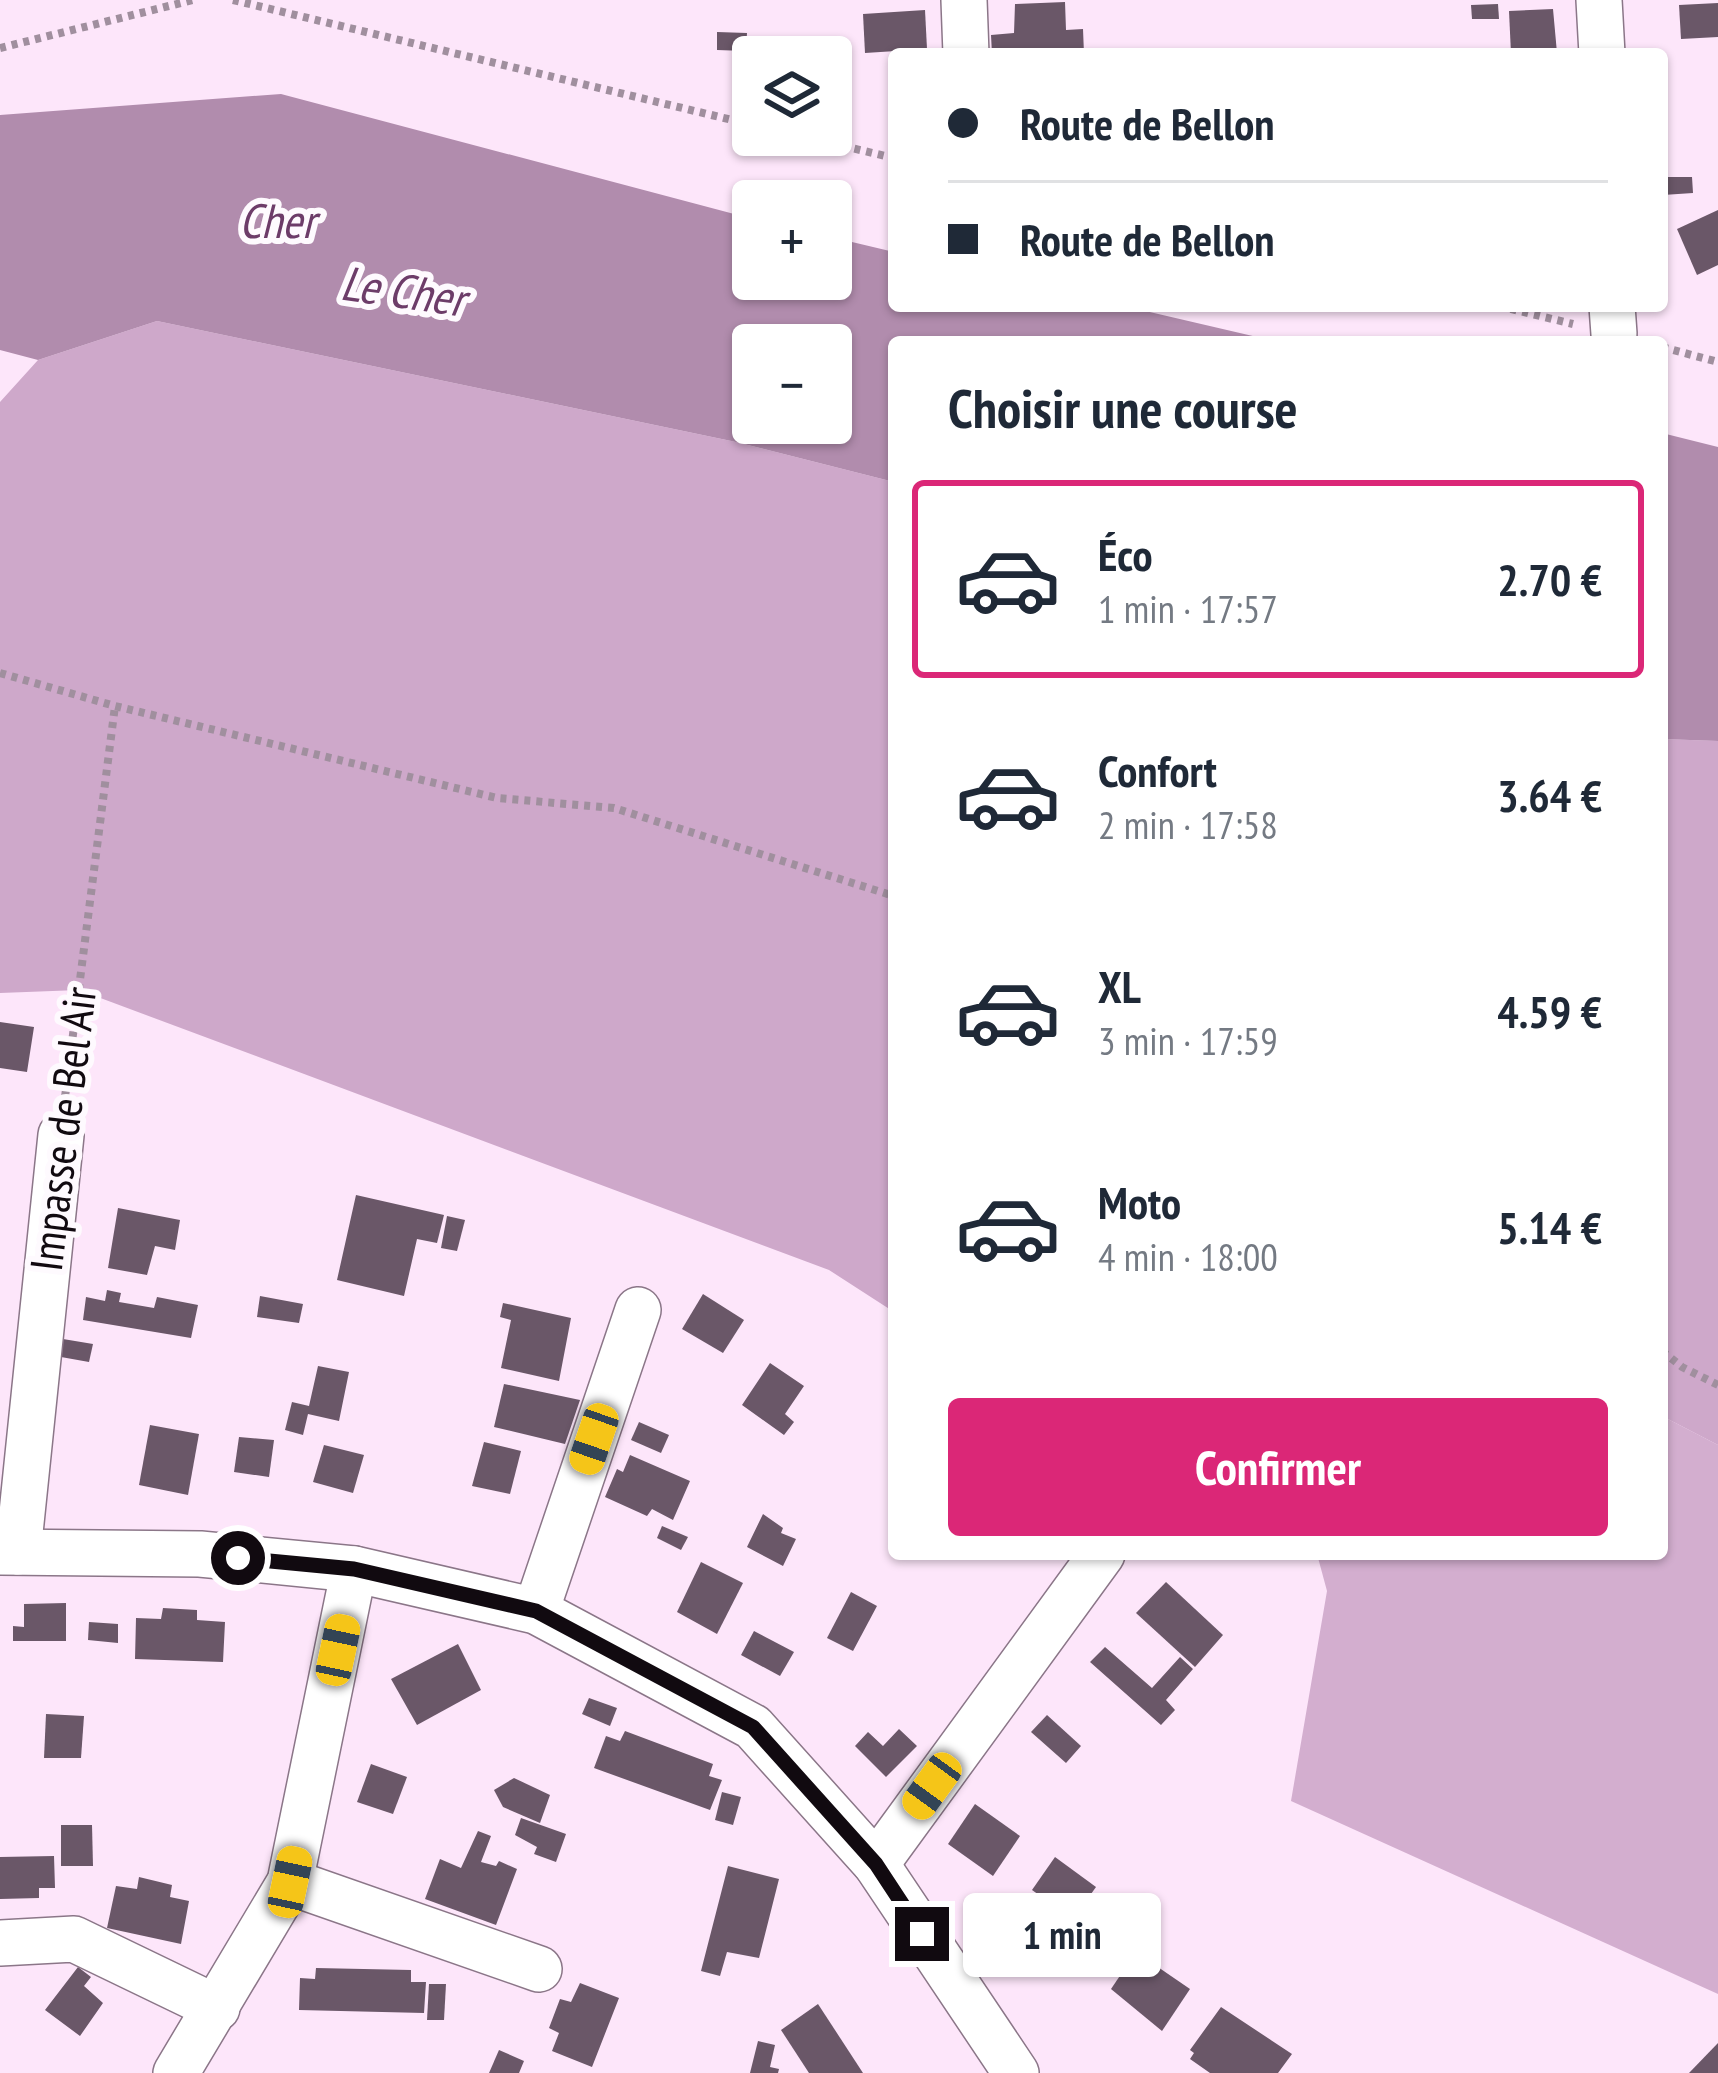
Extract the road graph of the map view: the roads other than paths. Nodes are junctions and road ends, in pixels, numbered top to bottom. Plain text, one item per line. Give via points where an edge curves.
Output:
1 (964, 0) edge
2 (1600, 0) edge
3 (966, 48) edge
4 (1602, 48) edge
5 (61, 1135) road end
6 (638, 1310) dead end
7 (9, 1552) edge
8 (1098, 1560) edge
9 (354, 1569) junction
10 (536, 1611) junction
11 (876, 1864) junction
12 (290, 1882) junction
13 (0, 1943) edge
14 (539, 1969) dead end
15 (217, 2008) junction
16 (176, 2073) edge
17 (1016, 2073) edge

1 - 3 street
2 - 4 street
5 - 7 street, Impasse de Bel Air
6 - 10 street
7 - 9 street via 200,1555
8 - 11 street
9 - 10 street
9 - 12 street
10 - 11 street via 753,1727
11 - 17 street
12 - 14 street
12 - 15 street
13 - 15 street via 74,1939
15 - 16 street

